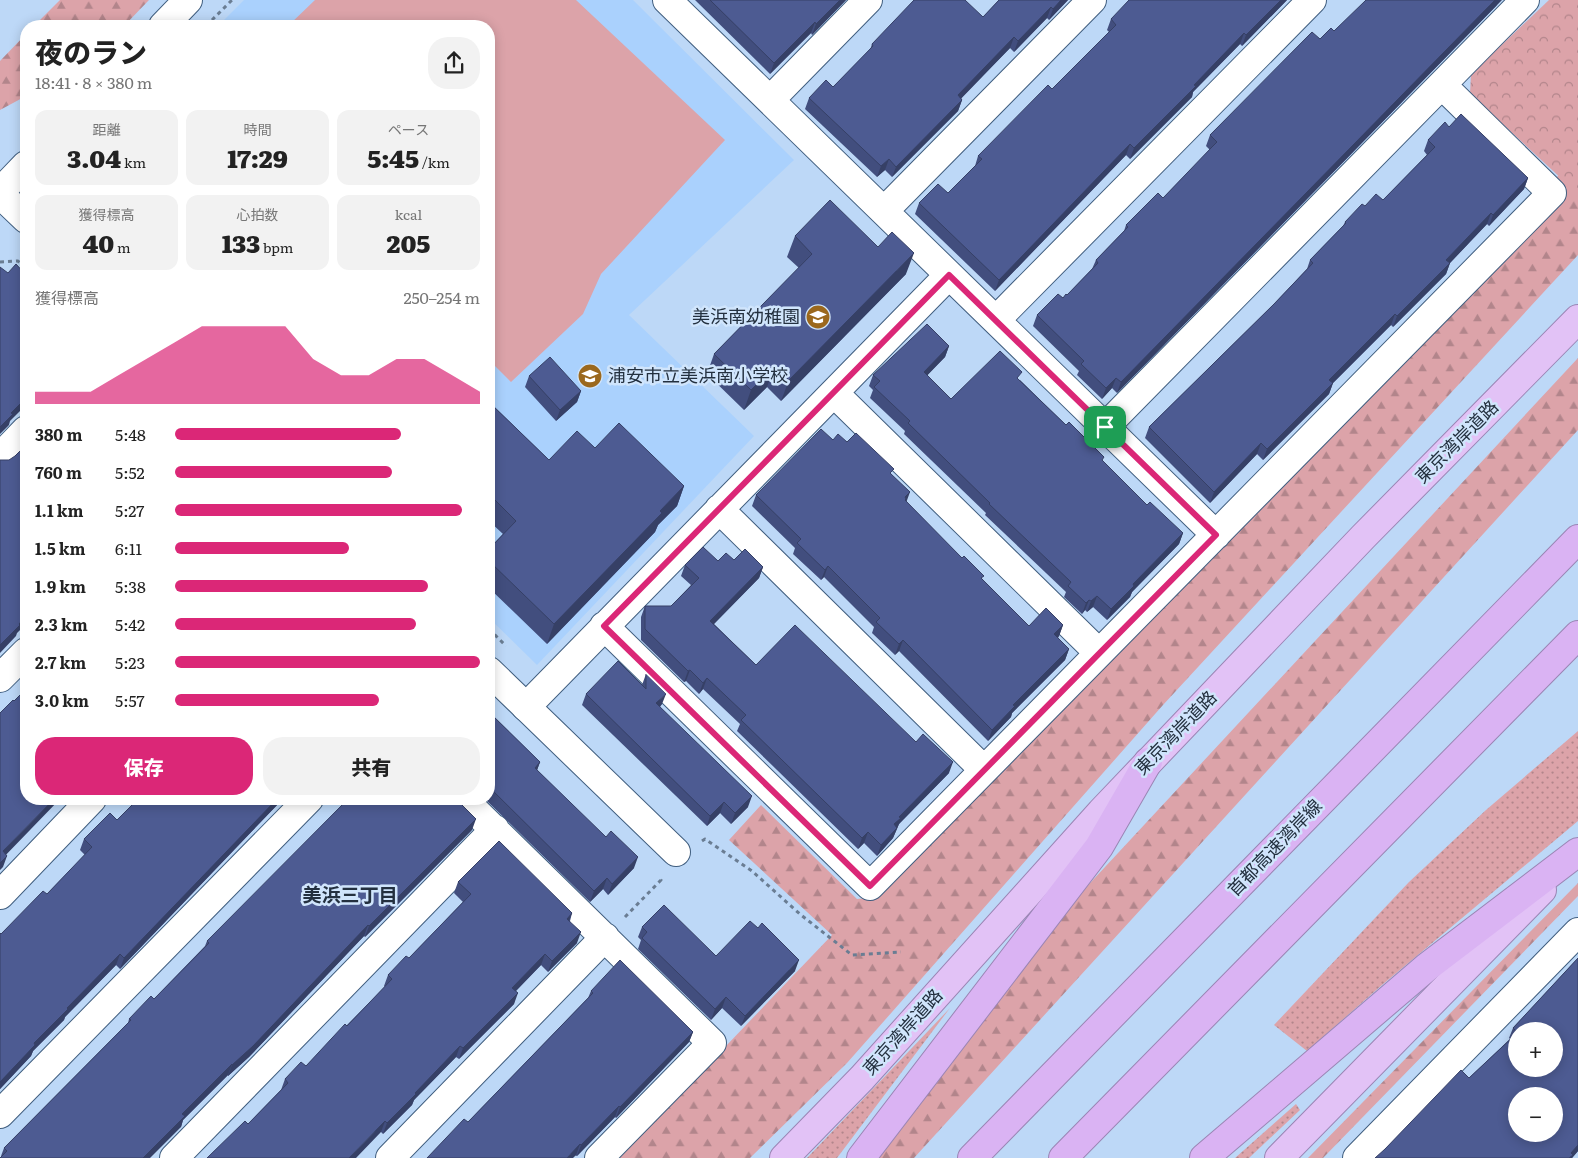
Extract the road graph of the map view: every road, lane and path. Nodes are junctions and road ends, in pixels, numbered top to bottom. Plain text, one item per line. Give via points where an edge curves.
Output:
1 (188, 0) edge
2 (232, 0) edge
3 (667, 0) edge
4 (868, 0) edge
5 (1092, 0) edge
6 (1312, 0) edge
7 (1525, 0) edge
8 (168, 20) edge
9 (212, 20) edge
10 (1442, 85) junction
11 (770, 100) junction
12 (20, 172) edge
13 (0, 193) edge
14 (884, 211) junction
15 (20, 213) edge
16 (0, 262) edge
17 (20, 263) edge
18 (949, 275) junction
19 (1578, 319) edge
20 (996, 320) junction
21 (834, 392) junction
22 (1105, 427) junction
23 (20, 436) edge
24 (0, 457) edge
25 (719, 509) junction
26 (1216, 535) junction
27 (1578, 538) edge
28 (604, 626) junction
29 (495, 635) edge
30 (1578, 635) edge
31 (510, 649) dead end
32 (1099, 653) junction
33 (20, 658) edge
34 (495, 677) edge
35 (0, 678) edge
36 (526, 707) junction
37 (1148, 762) junction
38 (984, 770) junction
39 (86, 805) edge
40 (302, 805) edge
41 (469, 805) edge
42 (495, 829) junction
43 (676, 852) joint
44 (1578, 853) edge
45 (655, 873) dead end
46 (0, 894) edge
47 (1578, 932) edge
48 (605, 938) junction
49 (901, 952) dead end
50 (0, 1114) edge
51 (174, 1158) edge
52 (390, 1158) edge
53 (600, 1158) edge
54 (784, 1158) edge
55 (861, 1158) edge
56 (972, 1158) edge
57 (1063, 1158) edge
58 (1204, 1158) edge
59 (1279, 1158) edge
60 (1357, 1158) edge

1 - 8 street
2 - 9 path
3 - 11 street
4 - 11 street
5 - 14 street
6 - 20 street
7 - 10 street
10 - 22 street
10 - 26 street via 1552,193
11 - 14 street
12 - 13 street
13 - 15 street
14 - 18 street
16 - 17 path
18 - 20 street
18 - 21 street
19 - 37 highway, 東京湾岸道路
20 - 22 street
21 - 25 street
21 - 32 street
22 - 26 street
23 - 24 street
25 - 28 street
25 - 38 street
26 - 32 street
27 - 56 highway, 首都高速湾岸線
28 - 36 street
28 - 38 street via 870,886
29 - 31 path
30 - 57 highway
32 - 38 street
33 - 35 street
34 - 36 street
36 - 43 street
37 - 54 highway, 東京湾岸道路 via 862,1078
37 - 55 highway via 1099,846
39 - 46 street
40 - 50 street
41 - 42 street
42 - 48 street
42 - 51 street
43 - 49 path via 704,840 752,871 852,955
44 - 58 highway via 1427,967
44 - 59 highway
45 - 48 path via 661,880
47 - 60 street
48 - 52 street
48 - 53 street via 712,1042

